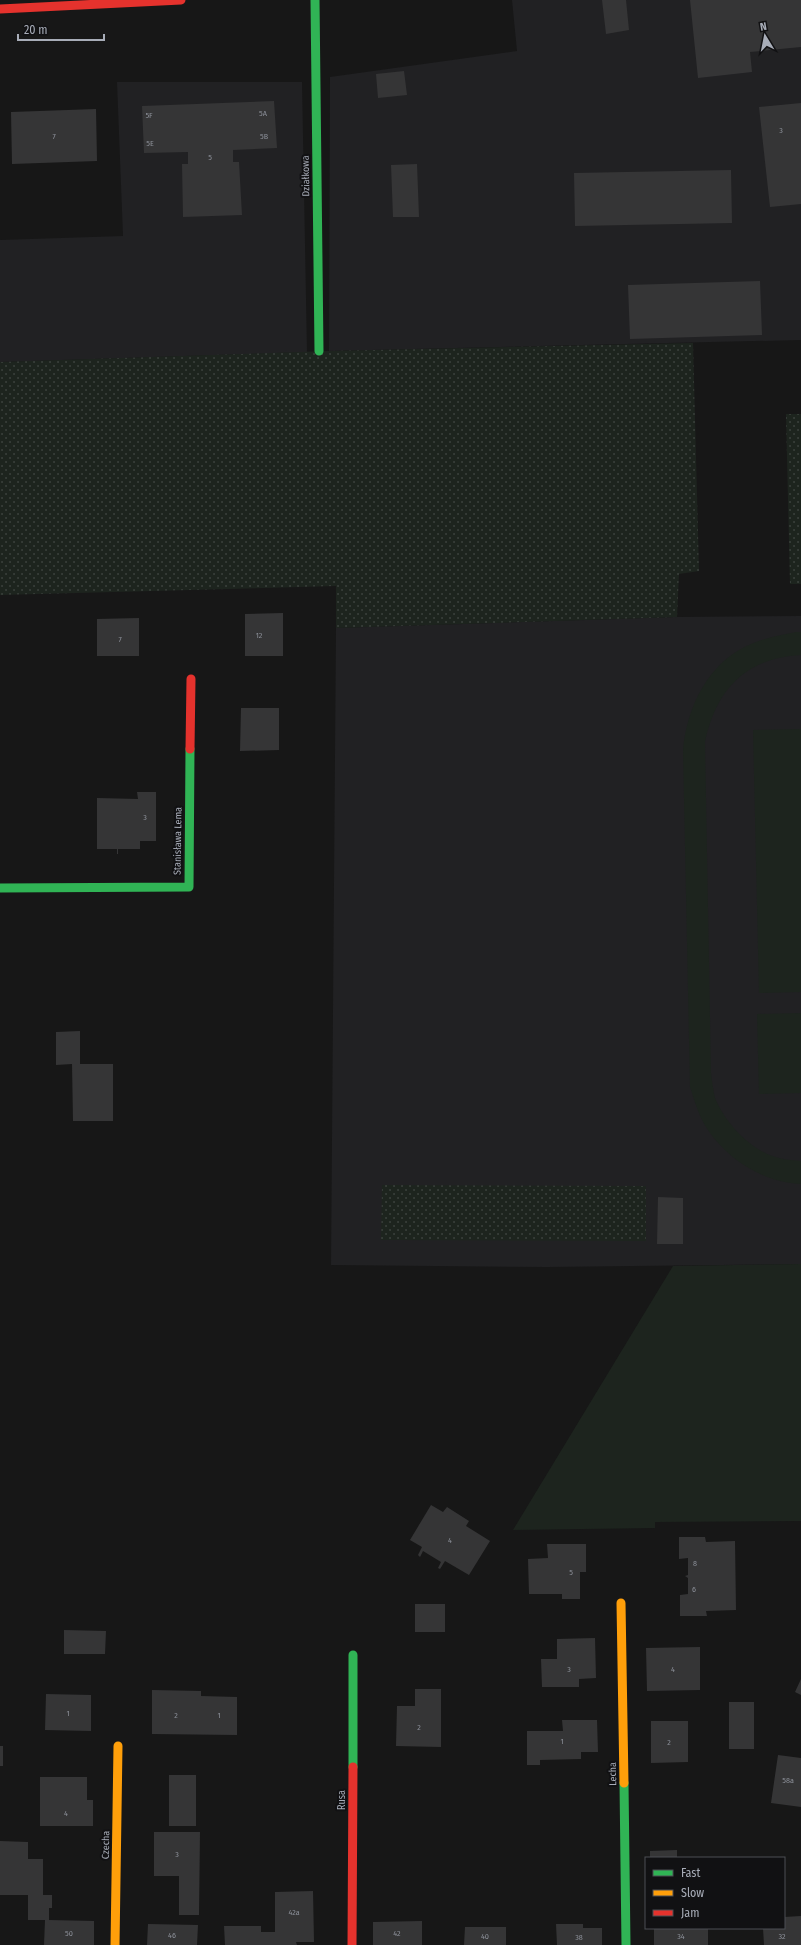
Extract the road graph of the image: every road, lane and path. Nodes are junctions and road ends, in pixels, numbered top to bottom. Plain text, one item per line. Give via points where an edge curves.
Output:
1 (181, 0) edge
2 (315, 0) edge
3 (0, 9) edge
4 (319, 352) dead end
5 (191, 679) dead end
6 (0, 888) edge
7 (621, 1603) dead end
8 (353, 1655) dead end
9 (118, 1746) dead end
10 (116, 1945) edge
11 (352, 1945) edge
12 (626, 1945) edge

1 - 3 street
2 - 4 street, Działkowa
5 - 6 street, Stanisława Lema via 189,887
7 - 12 street, Lecha
8 - 11 street, Rusa
9 - 10 street, Czecha

